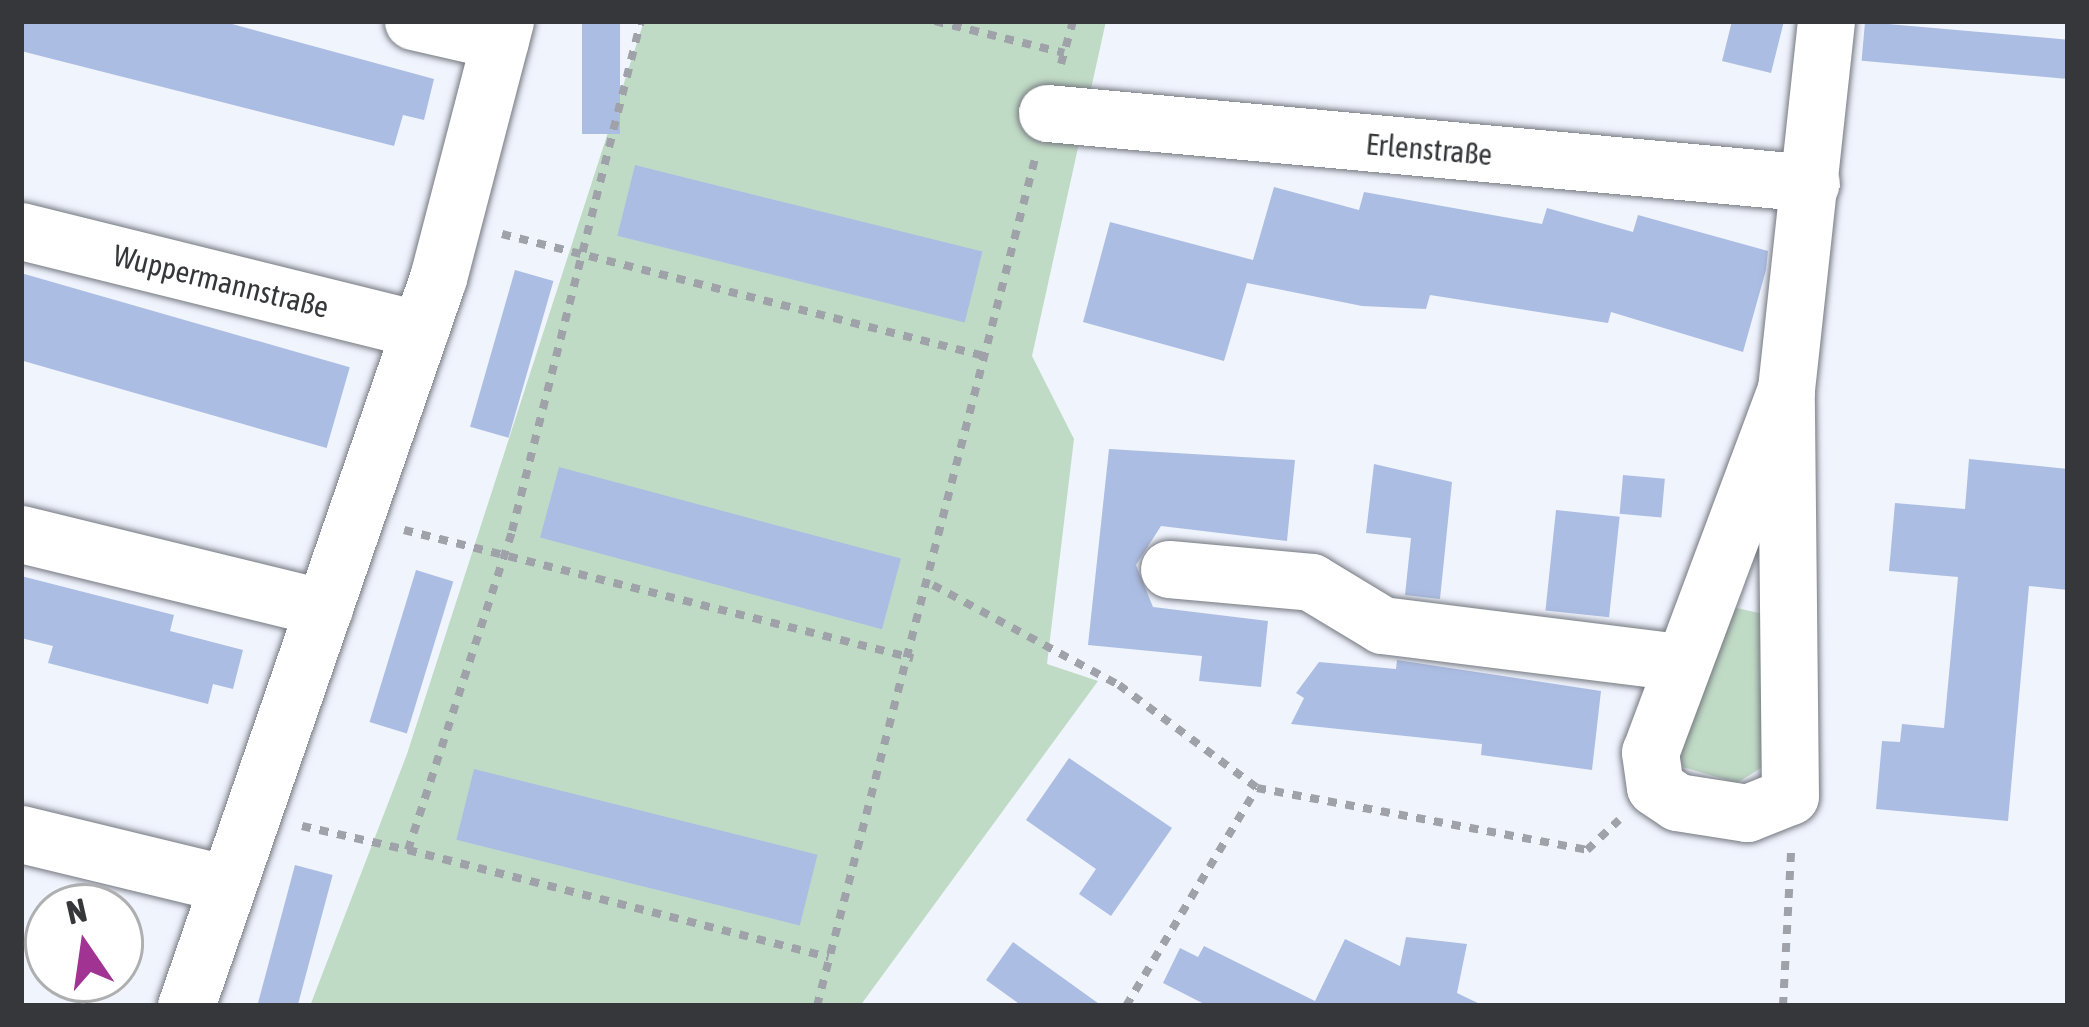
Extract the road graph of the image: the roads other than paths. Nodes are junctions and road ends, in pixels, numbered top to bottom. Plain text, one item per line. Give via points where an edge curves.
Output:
1 (413, 21) edge
2 (1826, 21) edge
3 (503, 31) edge
4 (1047, 113) road end
5 (1811, 183) junction
6 (21, 231) edge
7 (420, 330) junction
8 (1786, 389) junction
9 (21, 534) edge
10 (1169, 568) dead end
11 (324, 608) junction
12 (1679, 662) junction
13 (21, 834) edge
14 (224, 883) junction
15 (186, 1006) edge

1 - 3 street
2 - 5 street
3 - 7 street
4 - 5 street, Erlenstraße
5 - 8 street
6 - 7 street, Wuppermannstraße
7 - 11 street
8 - 12 street
8 - 12 street via 1790,796 1748,813 1655,787 1650,752
9 - 11 street
10 - 12 street via 1311,582 1382,625
11 - 14 street
13 - 14 street
14 - 15 street

